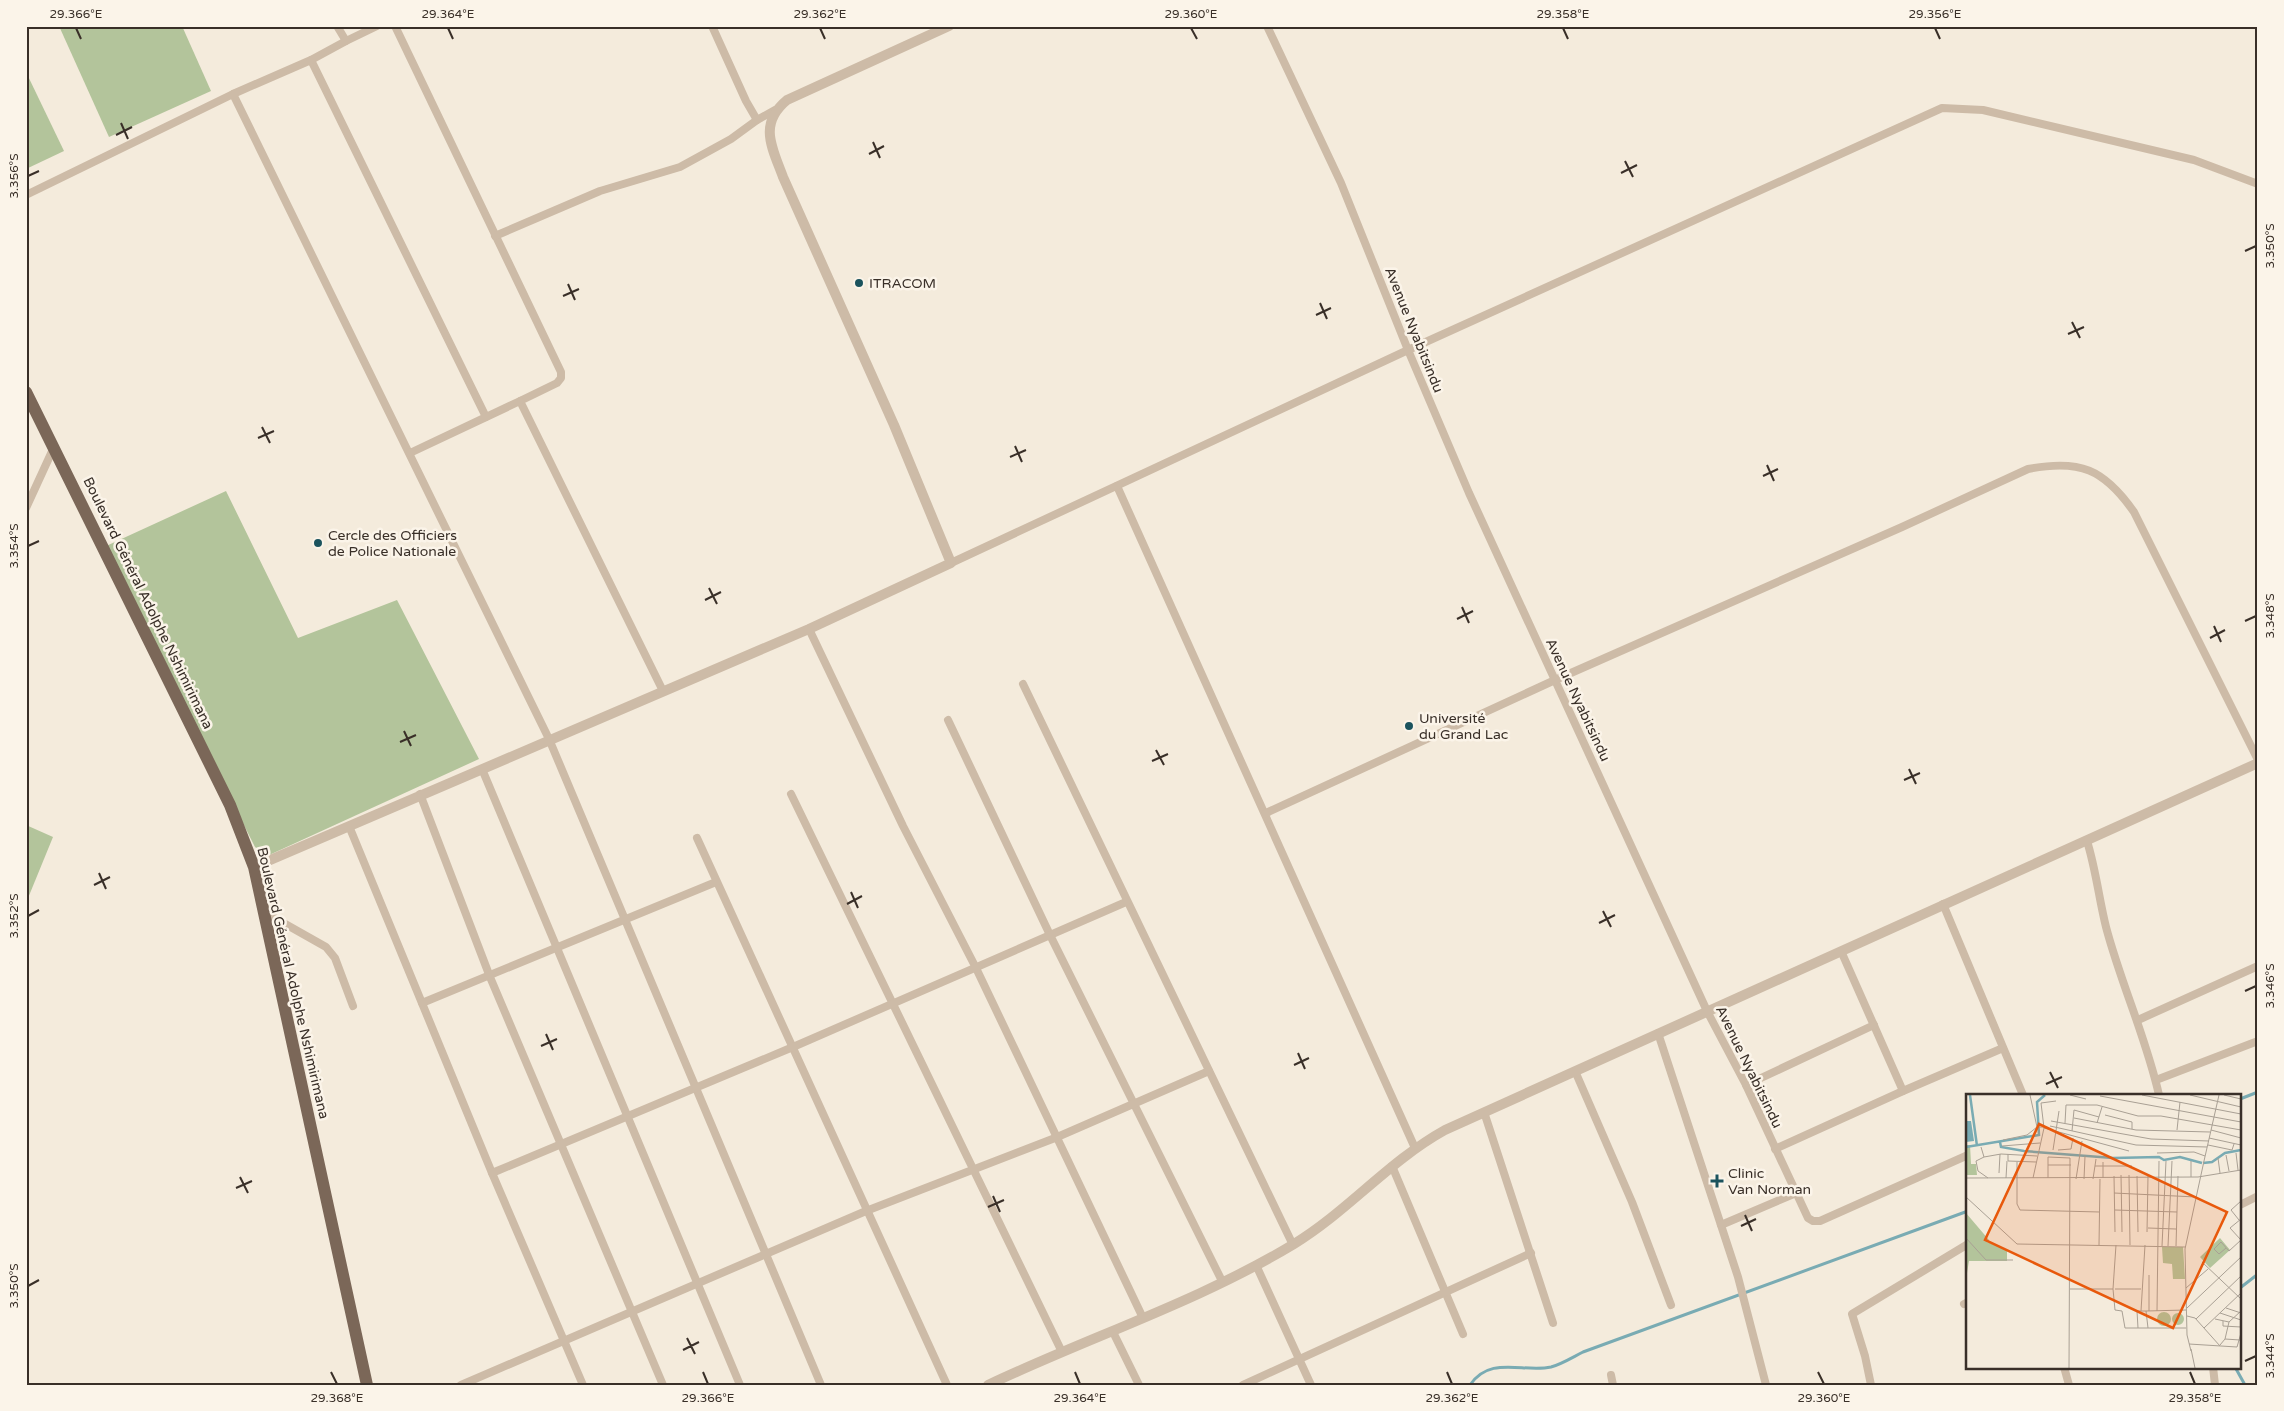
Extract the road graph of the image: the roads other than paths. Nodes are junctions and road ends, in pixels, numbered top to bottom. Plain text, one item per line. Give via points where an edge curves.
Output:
1 (337, 26) edge
2 (377, 26) edge
3 (395, 26) edge
4 (712, 26) edge
5 (949, 26) edge
6 (1267, 26) edge
7 (346, 41) junction
8 (312, 60) junction
9 (232, 94) junction
10 (775, 110) junction
11 (757, 120) junction
12 (2258, 184) edge
13 (26, 194) edge
14 (495, 236) junction
15 (1408, 350) junction
16 (26, 392) edge
17 (520, 401) junction
18 (486, 417) junction
19 (54, 447) junction
20 (410, 453) junction
21 (1117, 486) junction
22 (26, 508) edge
23 (951, 562) junction
24 (809, 630) junction
25 (1555, 680) junction
26 (1023, 684) dead end
27 (663, 691) junction
28 (948, 720) dead end
29 (549, 739) junction
30 (2258, 762) edge
31 (482, 768) junction
32 (420, 794) junction
33 (790, 794) dead end
34 (1266, 813) junction
35 (349, 826) junction
36 (697, 838) dead end
37 (2087, 842) junction
38 (254, 867) junction
39 (716, 882) junction
40 (1126, 902) junction
41 (1943, 904) junction
42 (264, 912) junction
43 (625, 920) junction
44 (1050, 935) junction
45 (558, 948) junction
46 (1841, 951) junction
47 (2258, 966) edge
48 (976, 968) junction
49 (490, 977) junction
50 (422, 1003) junction
51 (892, 1005) junction
52 (353, 1006) dead end
53 (1707, 1011) junction
54 (2138, 1020) junction
55 (1874, 1025) junction
56 (1658, 1032) junction
57 (2258, 1041) edge
58 (793, 1047) junction
59 (2004, 1048) junction
60 (1209, 1071) junction
61 (1575, 1071) junction
62 (2156, 1080) junction
63 (1746, 1085) junction
64 (696, 1088) junction
65 (1902, 1091) junction
66 (2023, 1094) edge
67 (2159, 1094) edge
68 (1135, 1104) junction
69 (1484, 1112) junction
70 (629, 1116) junction
71 (1055, 1138) junction
72 (562, 1144) junction
73 (1415, 1148) junction
74 (1775, 1149) junction
75 (1966, 1156) edge
76 (1392, 1166) junction
77 (975, 1170) junction
78 (492, 1173) junction
79 (1796, 1194) junction
80 (2258, 1196) edge
81 (2242, 1204) edge
82 (866, 1211) junction
83 (1721, 1225) junction
84 (1293, 1244) junction
85 (1966, 1245) edge
86 (1530, 1253) junction
87 (767, 1254) junction
88 (1256, 1265) junction
89 (1222, 1282) junction
90 (698, 1284) junction
91 (1445, 1290) junction
92 (1671, 1305) dead end
93 (633, 1312) junction
94 (1143, 1318) junction
95 (1553, 1323) dead end
96 (1113, 1332) junction
97 (1463, 1334) dead end
98 (565, 1342) junction
99 (1062, 1352) junction
100 (1299, 1359) junction
101 (2064, 1368) edge
102 (2213, 1368) edge
103 (1611, 1375) dead end
104 (367, 1385) edge
105 (461, 1385) edge
106 (583, 1385) edge
107 (663, 1385) edge
108 (740, 1385) edge
109 (821, 1385) edge
110 (947, 1385) edge
111 (988, 1385) edge
112 (1138, 1385) edge
113 (1243, 1385) edge
114 (1311, 1385) edge
115 (1613, 1385) edge
116 (1766, 1385) edge
117 (1871, 1385) edge
118 (2068, 1385) edge
119 (2215, 1385) edge

1 - 7 street
2 - 7 street
3 - 14 street
4 - 11 street
5 - 10 street via 787,100
6 - 15 street, Avenue Nyabitsindu via 1342,183
7 - 8 street
8 - 9 street
8 - 18 street
9 - 13 street
9 - 20 street
10 - 11 street
10 - 23 street via 769,135 782,176 894,425
11 - 14 street via 731,140 680,167 600,191
12 - 15 street via 2194,160 1983,110 1942,108
14 - 17 street via 561,372 557,383
15 - 21 street
15 - 25 street, Avenue Nyabitsindu
16 - 19 main road, Boulevard Général Adolphe Nshimirimana
17 - 18 street
17 - 27 street
18 - 20 street
19 - 22 street
19 - 38 main road, Boulevard Général Adolphe Nshimirimana via 230,805
20 - 29 street
21 - 23 street
21 - 34 street
23 - 24 street
24 - 27 street
24 - 48 street via 906,834
25 - 30 street via 2028,469 2068,464 2108,480 2134,512
25 - 34 street
25 - 53 street, Avenue Nyabitsindu
26 - 40 street
27 - 29 street
28 - 44 street
29 - 31 street
29 - 43 street
30 - 37 street
31 - 32 street
31 - 45 street
32 - 35 street
32 - 49 street
33 - 51 street
34 - 73 street
35 - 38 street
35 - 50 street
36 - 39 street
37 - 41 street
37 - 54 street via 2106,927
38 - 42 main road, Boulevard Général Adolphe Nshimirimana
39 - 43 street
39 - 58 street
40 - 44 street
40 - 60 street
41 - 46 street
41 - 59 street
42 - 52 street via 326,947 335,958
42 - 104 main road, Boulevard Général Adolphe Nshimirimana
43 - 45 street
43 - 64 street
44 - 48 street
44 - 68 street
45 - 49 street
45 - 70 street
46 - 53 street
46 - 55 street
47 - 54 street
48 - 51 street
48 - 71 street
49 - 50 street
49 - 72 street
50 - 78 street
51 - 58 street
51 - 77 street
53 - 56 street
53 - 63 street, Avenue Nyabitsindu
54 - 62 street
55 - 63 street
55 - 65 street
56 - 61 street
56 - 83 street
57 - 62 street
58 - 64 street
58 - 82 street
59 - 65 street
59 - 66 street
60 - 68 street
60 - 84 street
61 - 69 street
61 - 92 street via 1632,1202
62 - 67 street
63 - 74 street, Avenue Nyabitsindu
64 - 70 street
64 - 87 street
65 - 74 street
68 - 71 street
68 - 89 street
69 - 73 street
69 - 86 street
70 - 72 street
70 - 90 street
71 - 77 street
71 - 94 street
72 - 78 street
72 - 93 street
73 - 76 street
74 - 79 street, Avenue Nyabitsindu
75 - 79 street, Avenue Nyabitsindu via 1820,1221 1808,1218
76 - 84 street
76 - 91 street
77 - 82 street
77 - 99 street
78 - 98 street
79 - 83 street
80 - 81 street
82 - 87 street
82 - 110 street
83 - 116 street
84 - 88 street
85 - 117 street via 1852,1314 1866,1356
86 - 91 street
86 - 95 street
87 - 90 street
87 - 109 street
88 - 89 street
88 - 100 street
89 - 94 street
90 - 93 street
90 - 108 street
91 - 97 street
91 - 100 street
93 - 98 street
93 - 107 street
94 - 96 street
96 - 99 street
96 - 112 street
98 - 105 street
98 - 106 street
99 - 111 street
100 - 113 street
100 - 114 street
101 - 118 street
102 - 119 street
103 - 115 street

